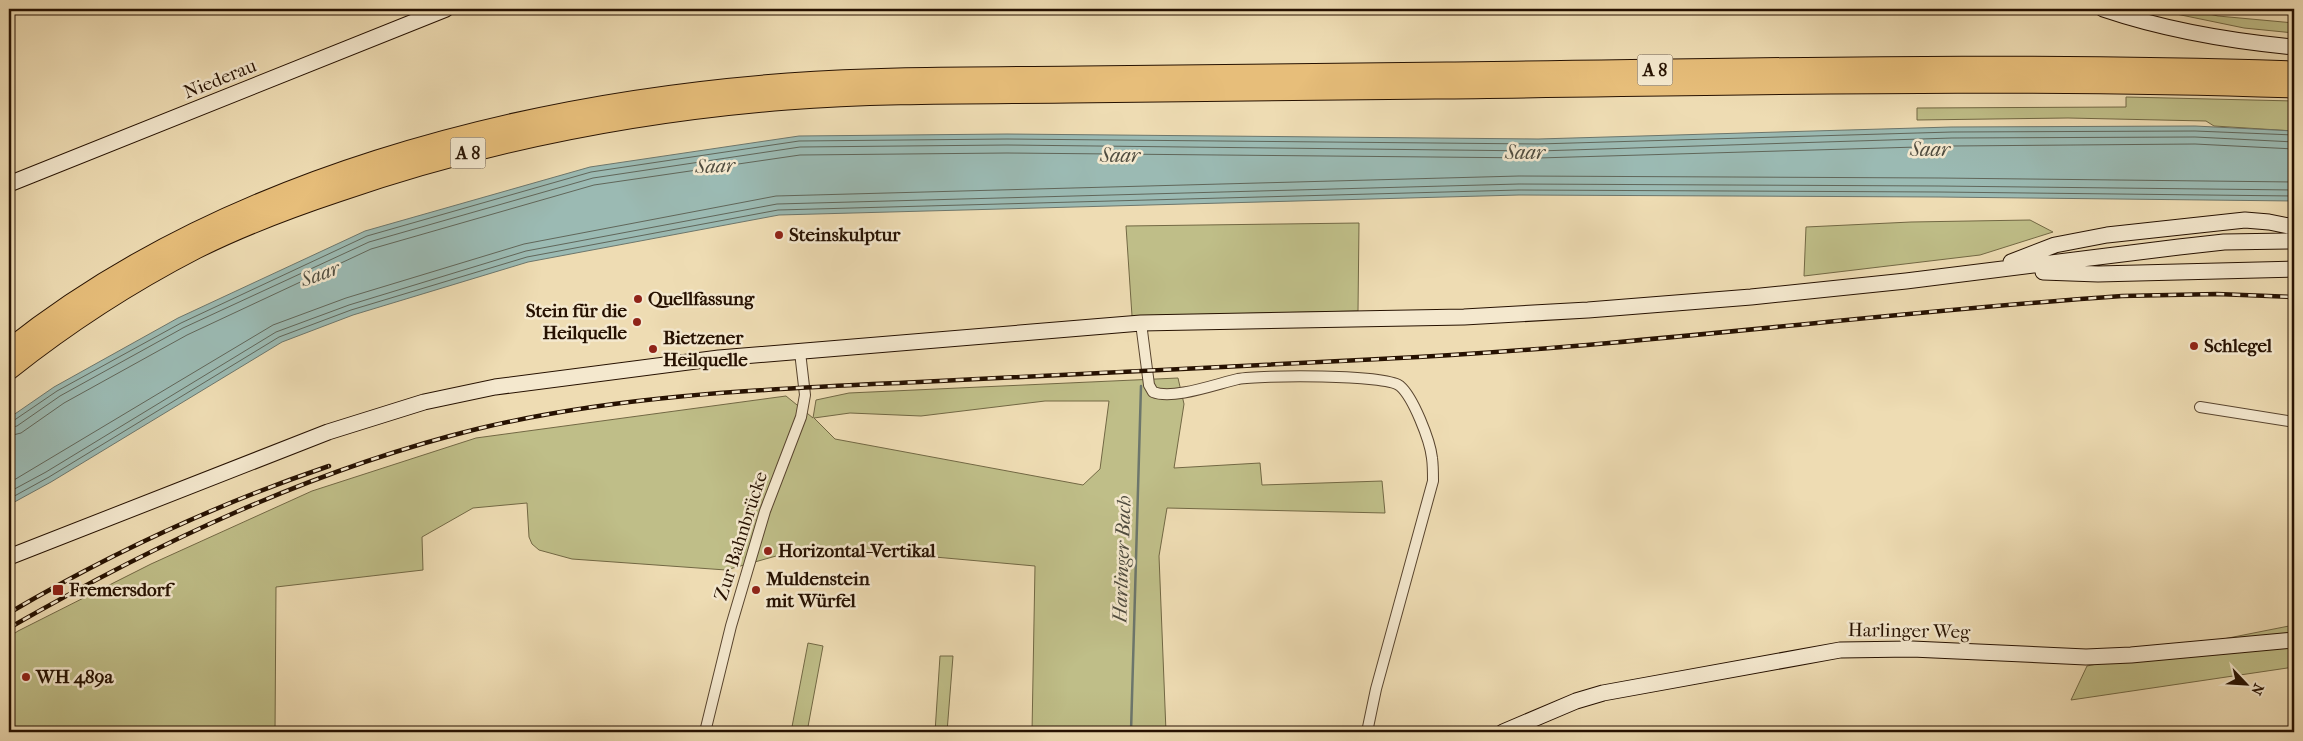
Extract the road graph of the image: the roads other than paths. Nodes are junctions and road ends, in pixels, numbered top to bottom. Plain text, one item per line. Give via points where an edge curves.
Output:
1 (446, 9) edge
2 (2103, 9) edge
3 (2294, 47) edge
4 (2294, 71) edge
5 (976, 85) junction
6 (1015, 85) junction
7 (2294, 88) edge
8 (9, 184) edge
9 (2294, 227) edge
10 (2294, 240) edge
11 (2294, 268) edge
12 (1986, 272) junction
13 (1141, 323) junction
14 (9, 349) edge
15 (800, 352) junction
16 (9, 370) edge
17 (2200, 407) dead end
18 (2294, 422) edge
19 (9, 558) edge
20 (2294, 640) edge
21 (705, 732) edge
22 (1367, 732) edge
23 (1503, 732) edge

1 - 8 main road, Niederau
2 - 3 main road via 2172,28
4 - 6 highway, A 8 via 1989,66
5 - 6 highway, A 8
5 - 14 highway, A 8 via 801,82 719,89 560,114 438,143 289,191 195,231 104,282
5 - 16 highway, A 8 via 720,106 563,131 402,171 295,207 202,246 113,296
6 - 7 highway, A 8 via 1989,83
9 - 12 main road via 2257,221 2076,240
10 - 12 main road via 2224,242
11 - 12 main road via 2098,274
12 - 13 main road via 1751,297 1536,314
13 - 15 main road
13 - 22 street via 1149,385 1152,392 1160,395 1241,378 1360,376 1399,384 1409,397 1427,440 1434,481
15 - 19 main road via 495,387 424,402 328,432
15 - 21 street, Zur Bahnbrücke via 805,395 801,417 765,511 731,626
17 - 18 street
20 - 23 main road, Harlinger Weg via 2086,657 1912,649 1840,650 1603,693 1576,700

